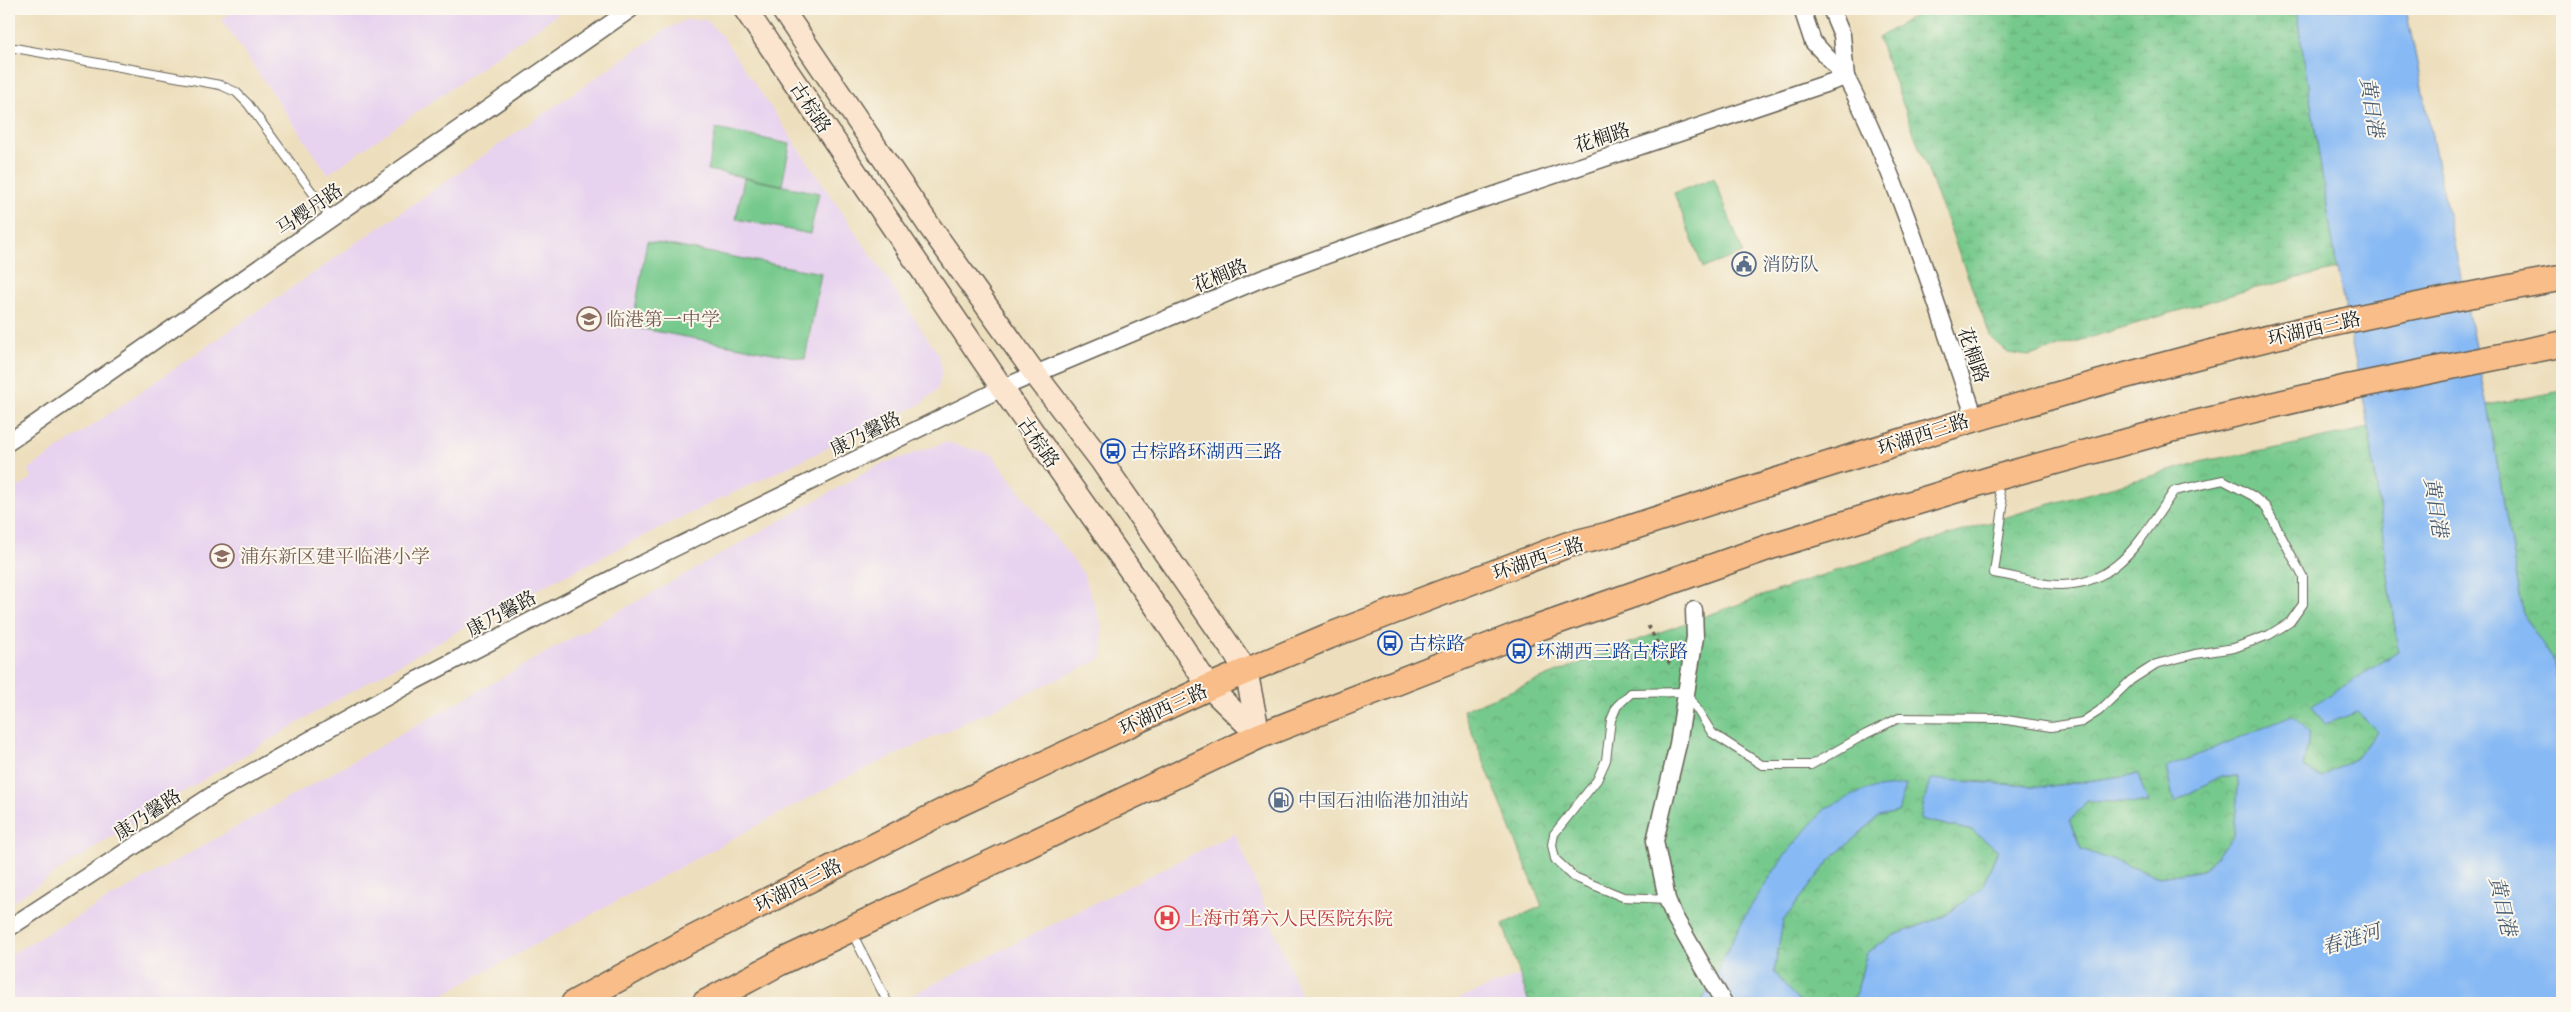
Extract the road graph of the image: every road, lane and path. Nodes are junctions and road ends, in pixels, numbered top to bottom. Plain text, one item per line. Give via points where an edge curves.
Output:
1 (631, 9) edge
2 (745, 9) edge
3 (782, 9) edge
4 (1802, 9) edge
5 (1831, 9) edge
6 (9, 47) edge
7 (1846, 77) junction
8 (331, 218) junction
9 (2562, 278) edge
10 (2562, 344) edge
11 (1035, 374) junction
12 (1002, 388) junction
13 (1975, 418) junction
14 (9, 442) edge
15 (1995, 478) junction
16 (1694, 610) dead end
17 (1648, 626) dead end
18 (1246, 670) junction
19 (1208, 687) junction
20 (1686, 692) junction
21 (1259, 736) junction
22 (1667, 899) junction
23 (9, 928) edge
24 (850, 929) junction
25 (574, 1003) edge
26 (705, 1003) edge
27 (888, 1003) edge
28 (1724, 1003) edge

1 - 8 street, 马樱丹路
2 - 12 street, 古棕路
3 - 11 street, 古棕路 via 930,227
4 - 7 street via 1813,42
5 - 7 street via 1842,36
6 - 8 lane via 220,85 236,92
7 - 11 street, 花榈路 via 1462,206 1261,279
7 - 13 street, 花榈路 via 1867,119 1910,228
8 - 14 street, 马樱丹路
9 - 13 main road, 环湖西三路 via 2339,321 2199,355
10 - 15 main road via 2350,387 2172,429
11 - 12 street, 康乃馨路
11 - 18 street, 古棕路 via 1100,459
12 - 19 street, 古棕路 via 1163,617
12 - 23 street, 康乃馨路 via 615,577 415,681 220,790
13 - 18 main road, 环湖西三路 via 1608,535 1566,545
15 - 20 lane via 2003,507 1994,573 2048,584 2074,584 2099,579 2117,566 2141,538 2174,491 2223,480 2266,507 2303,577 2303,604 2290,622 2269,635 2234,648 2156,664 2131,680 2099,711 2082,722 2051,726 2000,719 1899,718 1811,766 1762,765 1712,734
15 - 21 main road via 1772,546 1561,620
16 - 20 street via 1695,637
17 - 20 path
18 - 19 main road, 环湖西三路
18 - 21 street, 古棕路
19 - 21 street, 古棕路
19 - 25 main road, 环湖西三路 via 954,806 686,942
20 - 22 street via 1678,744 1655,841
20 - 22 lane via 1631,693 1617,706 1611,720 1606,760 1597,780 1554,834 1552,845 1555,859 1574,877 1622,897
21 - 24 main road
22 - 28 street
24 - 26 main road
24 - 27 lane

